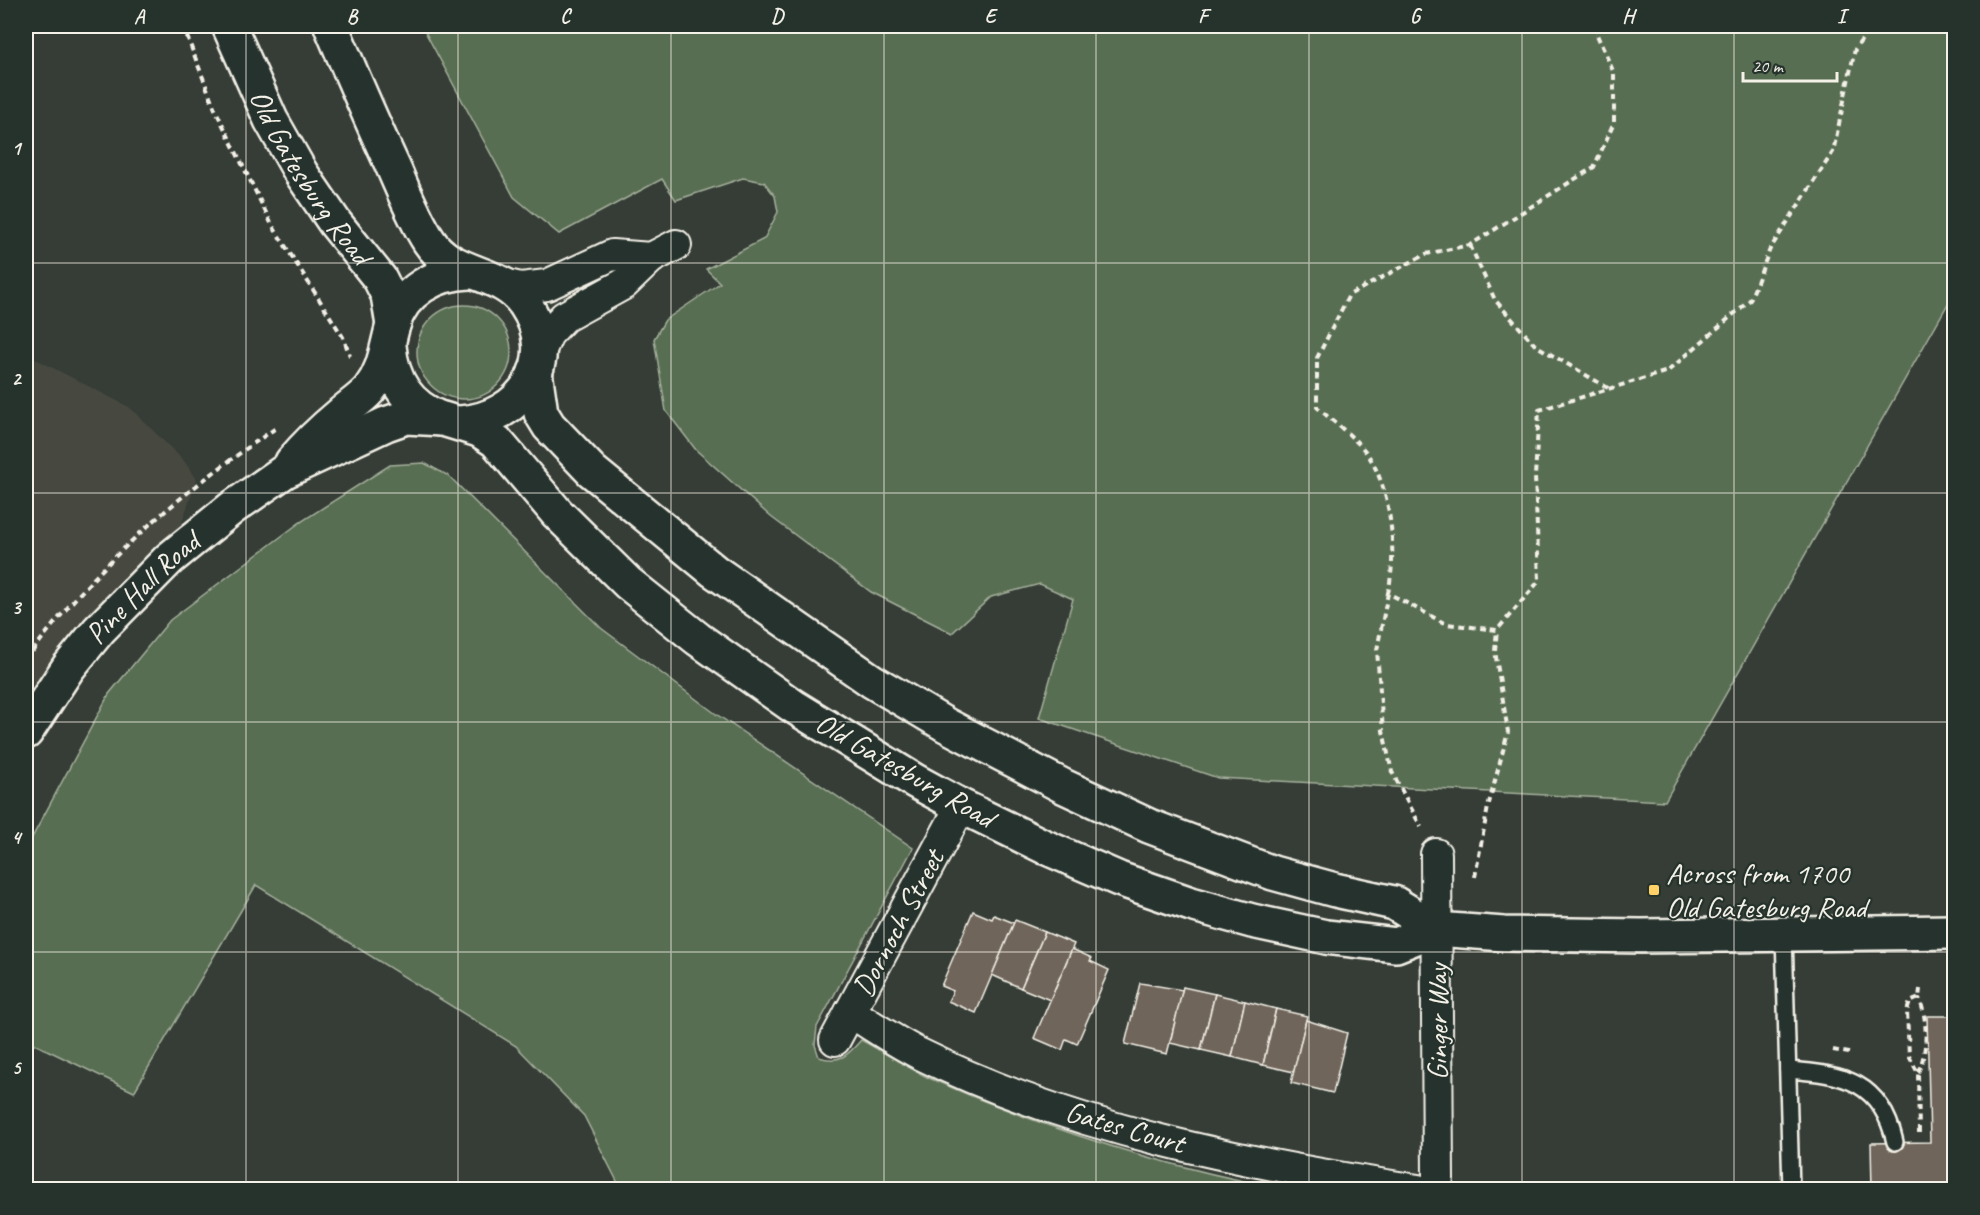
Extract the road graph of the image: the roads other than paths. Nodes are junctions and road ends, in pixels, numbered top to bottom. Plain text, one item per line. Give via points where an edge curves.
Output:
1 (229, 26) edge
2 (331, 26) edge
3 (470, 272) junction
4 (504, 284) junction
5 (391, 335) junction
6 (537, 363) junction
7 (451, 421) junction
8 (285, 471) junction
9 (26, 732) edge
10 (961, 806) junction
11 (1436, 854) road end
12 (1436, 929) junction
13 (1954, 932) edge
14 (1784, 933) junction
15 (850, 1012) junction
16 (835, 1040) dead end
17 (1788, 1070) junction
18 (1895, 1142) dead end
19 (1418, 1190) edge
20 (1436, 1190) edge
21 (1791, 1190) edge

1 - 5 street, Old Gatesburg Road via 271,120 301,173 335,224 380,279 388,295
2 - 3 street via 418,223 444,258
3 - 4 street
3 - 5 street, Pine Hall Road via 445,275 422,285 399,310
4 - 6 street, Old Gatesburg Road via 531,315 539,340
4 - 6 street, Pine Hall Road via 521,288 547,285 612,255 664,251 624,284 564,317 548,334
5 - 7 street, Old Gatesburg Road via 393,370 404,392 421,409
5 - 8 street, Pine Hall Road via 384,365 368,391 310,440
6 - 7 street, Pine Hall Road via 528,387 506,410 492,418
6 - 12 street, Old Gatesburg Road via 541,413 592,471 714,571 872,681 946,725 1149,826 1273,873 1395,903
7 - 8 street, Pine Hall Road via 406,417
7 - 10 street, Old Gatesburg Road via 479,430 496,441 590,547 628,584 698,639 793,706
8 - 9 street, Pine Hall Road via 232,508 145,582 68,668
10 - 12 street, Old Gatesburg Road via 1119,879 1252,921 1326,937 1396,945
10 - 15 street, Dornoch Street
11 - 12 street, Ginger Way
12 - 14 street, Old Gatesburg Road via 1641,936
12 - 20 street, Ginger Way
13 - 14 street, Old Gatesburg Road
14 - 17 lane
15 - 16 street, Dornoch Street
15 - 19 street, Gates Court via 919,1053 999,1088 1110,1125 1256,1162
17 - 18 lane via 1847,1078 1872,1093 1890,1118
17 - 21 lane

